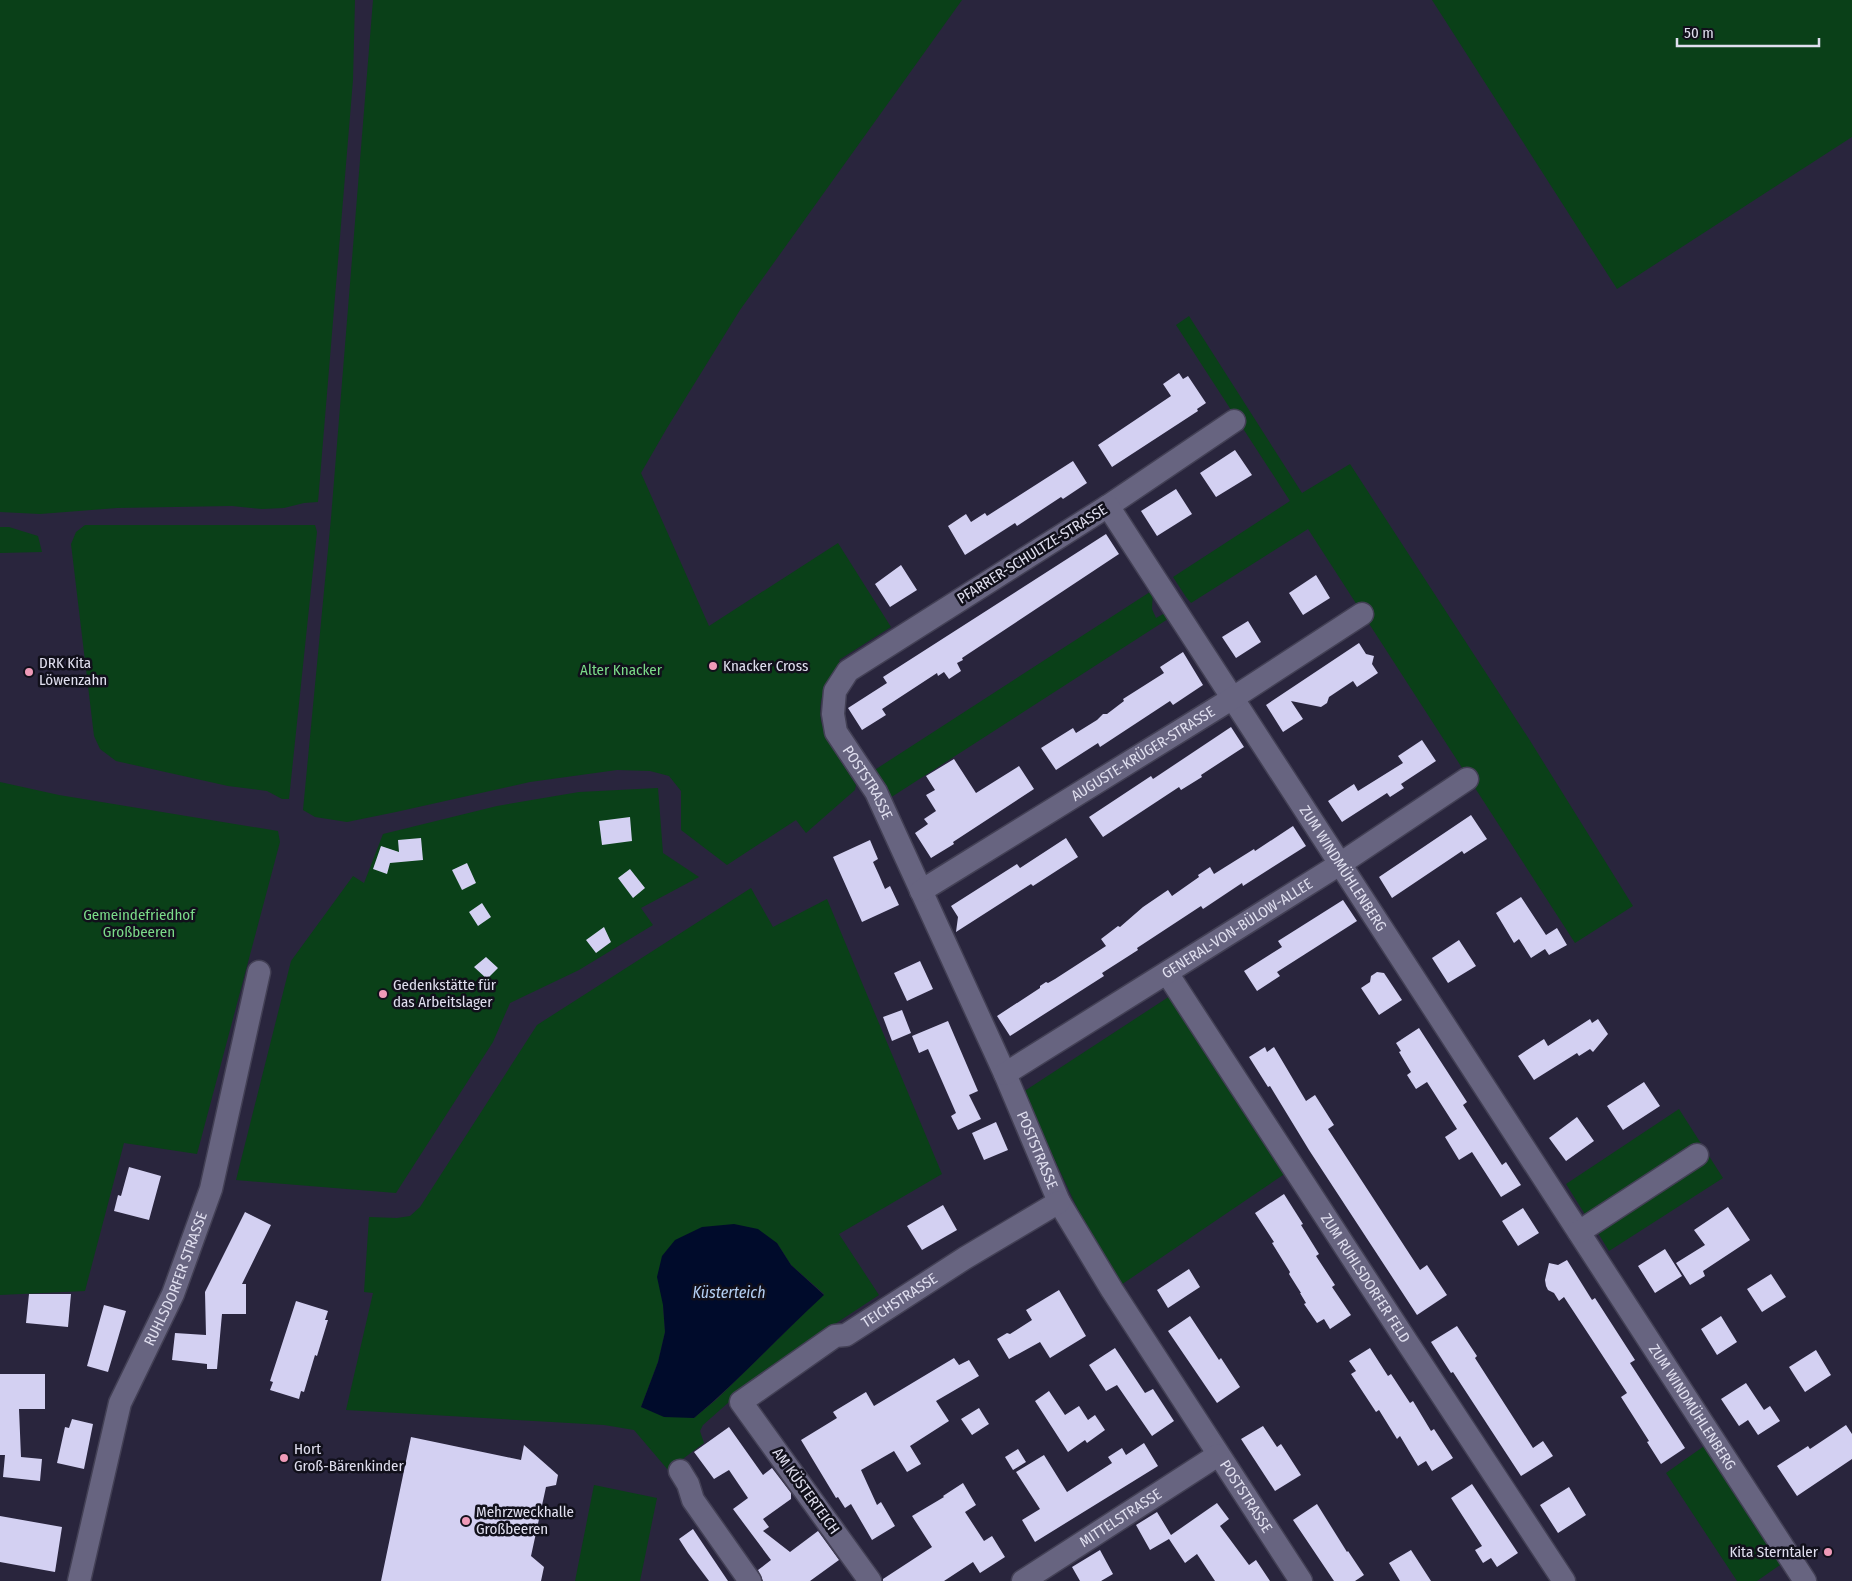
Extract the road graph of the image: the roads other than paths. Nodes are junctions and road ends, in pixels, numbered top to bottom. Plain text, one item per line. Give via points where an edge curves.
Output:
1 (1234, 421) dead end
2 (1108, 506) junction
3 (1362, 614) dead end
4 (835, 691) joint
5 (1233, 698) junction
6 (1467, 779) dead end
7 (1340, 864) junction
8 (921, 891) junction
9 (259, 972) dead end
10 (1167, 973) junction
11 (1005, 1074) junction
12 (1697, 1155) dead end
13 (1059, 1202) junction
14 (1579, 1232) junction
15 (741, 1402) joint
16 (1218, 1455) junction
17 (680, 1470) dead end
18 (79, 1581) edge
19 (750, 1581) edge
20 (870, 1581) edge
21 (1023, 1581) edge
22 (1301, 1581) edge
23 (1564, 1581) edge
24 (1805, 1581) edge

1 - 2 street, PFARRER-SCHULTZE-STRASSE
2 - 4 street, PFARRER-SCHULTZE-STRASSE via 848,671
2 - 5 street, ZUM WINDMÜHLENBERG
3 - 5 street, AUGUSTE-KRÜGER-STRASSE
4 - 8 street, POSTSTRASSE via 833,714 836,732 876,792
5 - 7 street, ZUM WINDMÜHLENBERG
5 - 8 street, AUGUSTE-KRÜGER-STRASSE
6 - 7 street, GENERAL-VON-BÜLOW-ALLEE
7 - 10 street, GENERAL-VON-BÜLOW-ALLEE
7 - 14 street, ZUM WINDMÜHLENBERG
8 - 11 street, POSTSTRASSE
9 - 18 street, RUHLSDORFER STRASSE via 211,1190 173,1294 120,1403
10 - 11 street, GENERAL-VON-BÜLOW-ALLEE
10 - 23 street, ZUM RUHLSDORFER FELD
11 - 13 street, POSTSTRASSE
12 - 14 street
13 - 15 street, TEICHSTRASSE via 846,1334 835,1336
13 - 16 street, POSTSTRASSE
14 - 24 street, ZUM WINDMÜHLENBERG
15 - 20 street, AM KÜSTERTEICH
16 - 21 street, MITTELSTRASSE
16 - 22 street, POSTSTRASSE
17 - 19 street via 693,1500

